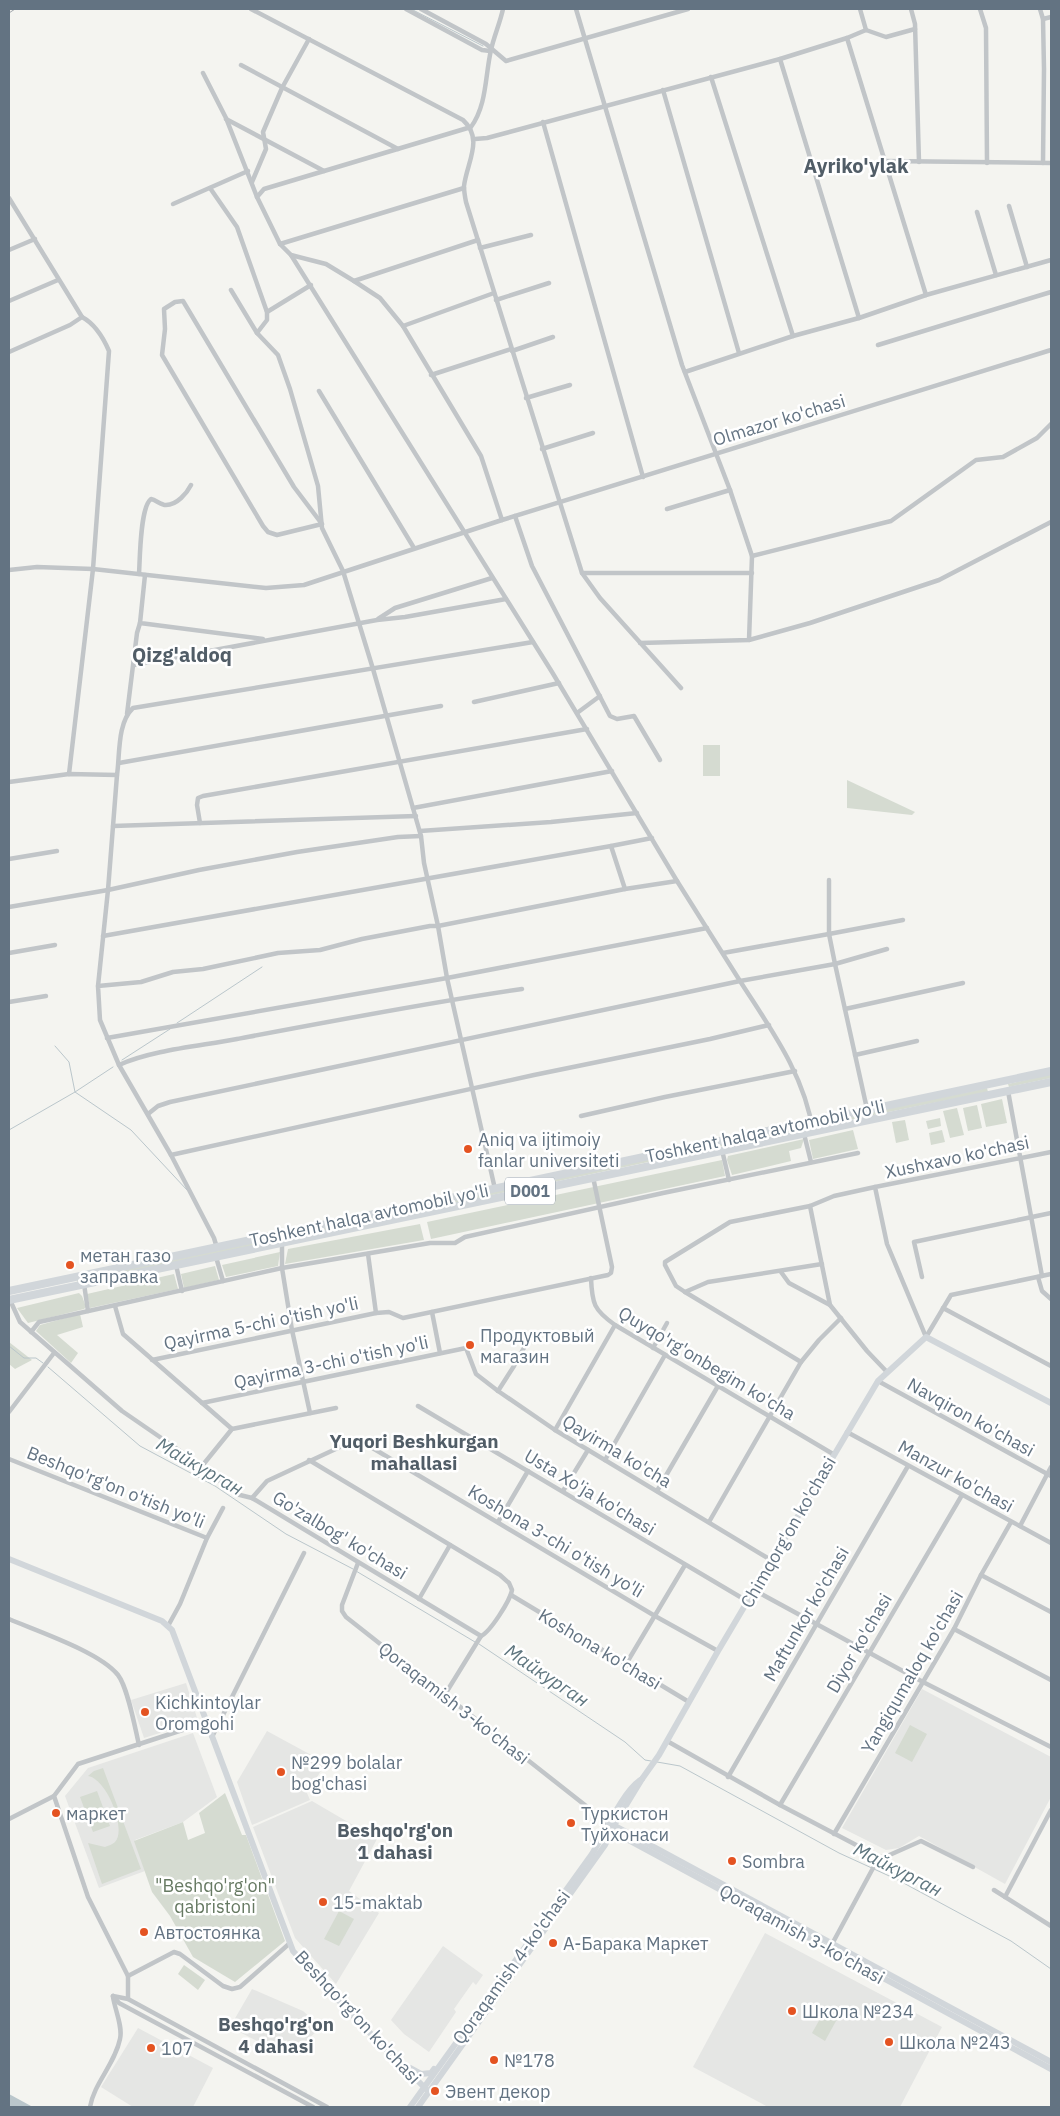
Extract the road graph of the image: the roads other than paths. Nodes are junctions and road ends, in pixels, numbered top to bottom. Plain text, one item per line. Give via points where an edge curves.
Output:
1 (251, 9) edge
2 (406, 9) edge
3 (421, 9) edge
4 (503, 9) edge
5 (576, 9) edge
6 (688, 9) edge
7 (860, 9) edge
8 (911, 9) edge
9 (980, 9) edge
10 (1040, 9) edge
11 (412, 10) edge
12 (1051, 17) edge
13 (1042, 19) junction
14 (916, 29) junction
15 (866, 30) junction
16 (584, 38) junction
17 (847, 38) junction
18 (309, 39) junction
19 (491, 50) junction
20 (780, 59) junction
21 (241, 65) dead end
22 (1044, 69) junction
23 (1051, 69) edge
24 (203, 73) dead end
25 (711, 77) junction
26 (282, 88) junction
27 (663, 90) junction
28 (604, 106) junction
29 (226, 118) junction
30 (543, 122) junction
31 (471, 127) junction
32 (264, 138) junction
33 (474, 139) junction
34 (398, 149) junction
35 (886, 161) junction
36 (919, 162) junction
37 (987, 162) junction
38 (1043, 163) junction
39 (1051, 163) edge
40 (248, 171) junction
41 (324, 171) junction
42 (252, 182) junction
43 (210, 188) junction
44 (464, 188) junction
45 (257, 197) junction
46 (9, 198) edge
47 (173, 204) dead end
48 (1009, 206) dead end
49 (977, 212) dead end
50 (531, 234) dead end
51 (35, 239) junction
52 (478, 240) junction
53 (280, 244) junction
54 (480, 248) junction
55 (9, 250) edge
56 (291, 255) junction
57 (1051, 260) edge
58 (1027, 267) junction
59 (996, 275) junction
60 (58, 280) junction
61 (354, 280) junction
62 (549, 283) dead end
63 (311, 285) junction
64 (231, 290) dead end
65 (1051, 292) edge
66 (494, 293) junction
67 (926, 295) junction
68 (496, 300) junction
69 (9, 301) edge
70 (267, 312) junction
71 (82, 317) junction
72 (859, 318) junction
73 (403, 326) junction
74 (257, 332) junction
75 (792, 336) junction
76 (553, 337) dead end
77 (878, 345) dead end
78 (512, 350) junction
79 (1051, 350) edge
80 (9, 352) edge
81 (739, 353) junction
82 (685, 372) junction
83 (431, 375) junction
84 (570, 385) dead end
85 (319, 391) dead end
86 (526, 398) junction
87 (1051, 424) edge
88 (593, 433) dead end
89 (542, 449) junction
90 (716, 454) junction
91 (644, 477) junction
92 (191, 485) dead end
93 (730, 490) junction
94 (559, 503) junction
95 (667, 509) dead end
96 (515, 516) junction
97 (502, 520) junction
98 (1051, 522) edge
99 (322, 524) junction
100 (463, 532) junction
101 (414, 548) junction
102 (752, 556) junction
103 (93, 569) junction
104 (9, 570) edge
105 (343, 571) junction
106 (582, 573) junction
107 (752, 573) junction
108 (139, 574) junction
109 (145, 575) junction
110 (492, 578) junction
111 (506, 599) junction
112 (377, 620) junction
113 (140, 622) junction
114 (359, 623) junction
115 (267, 639) junction
116 (749, 640) junction
117 (533, 642) junction
118 (640, 643) junction
119 (134, 665) junction
120 (373, 668) junction
121 (559, 683) junction
122 (681, 688) dead end
123 (600, 696) junction
124 (474, 702) dead end
125 (441, 706) dead end
126 (577, 713) junction
127 (127, 714) junction
128 (387, 715) junction
129 (587, 729) junction
130 (660, 760) dead end
131 (400, 762) junction
132 (118, 763) junction
133 (612, 771) junction
134 (69, 774) junction
135 (117, 775) junction
136 (9, 782) edge
137 (414, 808) junction
138 (637, 812) junction
139 (416, 816) junction
140 (200, 823) junction
141 (113, 826) junction
142 (421, 833) junction
143 (652, 838) junction
144 (611, 846) junction
145 (57, 850) dead end
146 (9, 859) edge
147 (428, 879) junction
148 (677, 880) junction
149 (830, 880) dead end
150 (625, 889) junction
151 (108, 890) junction
152 (9, 907) edge
153 (903, 920) dead end
154 (438, 926) junction
155 (707, 928) junction
156 (829, 934) junction
157 (103, 936) junction
158 (55, 945) dead end
159 (888, 949) dead end
160 (9, 953) edge
161 (723, 953) junction
162 (834, 964) junction
163 (447, 978) junction
164 (740, 981) junction
165 (963, 983) dead end
166 (98, 986) junction
167 (522, 989) dead end
168 (46, 996) dead end
169 (452, 1000) junction
170 (9, 1002) edge
171 (844, 1009) junction
172 (769, 1025) junction
173 (107, 1038) junction
174 (917, 1040) dead end
175 (462, 1042) junction
176 (855, 1055) junction
177 (119, 1065) junction
178 (795, 1071) junction
179 (1051, 1071) edge
180 (999, 1082) junction
181 (1051, 1082) edge
182 (473, 1089) junction
183 (1004, 1092) junction
184 (867, 1110) junction
185 (148, 1114) junction
186 (581, 1116) dead end
187 (812, 1122) junction
188 (813, 1132) junction
189 (804, 1134) junction
190 (722, 1150) junction
191 (1051, 1152) edge
192 (858, 1153) dead end
193 (170, 1155) junction
194 (1019, 1159) junction
195 (811, 1162) junction
196 (593, 1178) junction
197 (729, 1180) junction
198 (875, 1188) junction
199 (495, 1189) junction
200 (810, 1206) junction
201 (601, 1207) junction
202 (1051, 1213) edge
203 (1030, 1218) junction
204 (268, 1237) junction
205 (282, 1243) junction
206 (270, 1245) junction
207 (216, 1248) junction
208 (368, 1254) junction
209 (216, 1257) junction
210 (822, 1264) junction
211 (176, 1265) junction
212 (282, 1268) junction
213 (781, 1272) junction
214 (1051, 1274) edge
215 (922, 1277) dead end
216 (1040, 1277) junction
217 (591, 1278) junction
218 (223, 1281) junction
219 (66, 1284) junction
220 (84, 1284) junction
221 (9, 1287) edge
222 (21, 1289) junction
223 (182, 1291) junction
224 (684, 1292) junction
225 (9, 1297) edge
226 (1051, 1299) edge
227 (830, 1305) junction
228 (115, 1306) junction
229 (943, 1308) junction
230 (88, 1311) junction
231 (376, 1312) junction
232 (432, 1312) junction
233 (841, 1318) junction
234 (667, 1323) dead end
235 (615, 1325) junction
236 (292, 1330) junction
237 (31, 1332) junction
238 (531, 1334) dead end
239 (926, 1336) junction
240 (466, 1348) joint
241 (653, 1348) junction
242 (54, 1353) junction
243 (440, 1353) junction
244 (665, 1355) junction
245 (152, 1360) junction
246 (801, 1362) junction
247 (1051, 1366) edge
248 (888, 1372) junction
249 (304, 1382) junction
250 (878, 1382) junction
251 (718, 1386) junction
252 (498, 1391) junction
253 (202, 1403) junction
254 (1051, 1403) edge
255 (418, 1406) dead end
256 (336, 1408) dead end
257 (9, 1412) edge
258 (310, 1413) junction
259 (769, 1416) junction
260 (232, 1429) junction
261 (556, 1430) junction
262 (847, 1432) junction
263 (588, 1450) junction
264 (833, 1454) junction
265 (9, 1459) edge
266 (309, 1460) junction
267 (605, 1460) junction
268 (202, 1466) junction
269 (908, 1466) junction
270 (1051, 1467) edge
271 (528, 1471) junction
272 (1049, 1475) edge
273 (563, 1491) junction
274 (657, 1491) junction
275 (962, 1495) junction
276 (252, 1498) junction
277 (223, 1508) dead end
278 (498, 1522) junction
279 (709, 1522) junction
280 (1011, 1522) junction
281 (1020, 1526) junction
282 (208, 1538) junction
283 (1051, 1543) edge
284 (450, 1545) junction
285 (304, 1553) dead end
286 (9, 1559) edge
287 (771, 1560) junction
288 (358, 1563) junction
289 (685, 1565) junction
290 (981, 1575) junction
291 (754, 1590) junction
292 (511, 1595) junction
293 (419, 1599) junction
294 (747, 1601) junction
295 (1051, 1612) edge
296 (654, 1616) junction
297 (9, 1619) edge
298 (816, 1624) junction
299 (168, 1626) junction
300 (954, 1629) junction
301 (481, 1636) junction
302 (718, 1651) junction
303 (870, 1653) junction
304 (626, 1664) junction
305 (1051, 1680) edge
306 (923, 1682) junction
307 (444, 1696) junction
308 (689, 1702) junction
309 (207, 1722) junction
310 (212, 1737) junction
311 (667, 1741) junction
312 (138, 1745) junction
313 (1051, 1747) edge
314 (728, 1776) junction
315 (642, 1779) joint
316 (54, 1796) junction
317 (780, 1805) junction
318 (1051, 1810) edge
319 (9, 1819) edge
320 (612, 1827) junction
321 (834, 1834) junction
322 (879, 1857) junction
323 (973, 1867) dead end
324 (994, 1890) dead end
325 (1005, 1897) junction
326 (1051, 1926) edge
327 (290, 1943) junction
328 (830, 1947) junction
329 (128, 1976) junction
330 (113, 1996) junction
331 (128, 1999) junction
332 (119, 2004) junction
333 (144, 2008) junction
334 (115, 2010) junction
335 (140, 2015) junction
336 (455, 2051) junction
337 (228, 2053) junction
338 (447, 2056) junction
339 (224, 2060) junction
340 (398, 2060) junction
341 (1051, 2062) edge
342 (1051, 2069) edge
343 (427, 2090) junction
344 (90, 2107) edge
345 (313, 2107) edge
346 (327, 2107) edge
347 (410, 2107) edge
348 (418, 2107) edge

1 - 18 street
2 - 11 street
3 - 19 street via 486,44
4 - 19 street
5 - 16 street
6 - 16 street
7 - 15 street
8 - 14 street
9 - 37 street via 986,28
10 - 13 street
11 - 19 street via 482,50
12 - 13 street
13 - 22 street
14 - 15 street via 886,37
14 - 36 street
15 - 17 street
16 - 19 street via 506,61
16 - 28 street
17 - 20 street
17 - 35 street
18 - 26 street
18 - 31 street
19 - 31 street via 482,106
20 - 25 street
20 - 72 street
21 - 26 street
22 - 23 street
22 - 38 street
24 - 29 street
25 - 27 street
25 - 75 street
26 - 32 street via 263,132
26 - 34 street
27 - 28 street
27 - 81 street
28 - 30 street
28 - 82 street
29 - 32 street
29 - 40 street
30 - 33 street
30 - 91 street
31 - 33 street
31 - 34 street
32 - 41 street
32 - 42 street via 266,149
33 - 44 street
34 - 41 street
35 - 36 street
35 - 67 street
36 - 37 street
37 - 38 street
38 - 39 street
40 - 42 street
40 - 43 street
41 - 45 street via 264,189
42 - 45 street
43 - 47 street
43 - 70 street via 237,227
44 - 52 street
44 - 53 street
45 - 53 street
46 - 51 street
48 - 58 street
49 - 59 street
50 - 54 street
51 - 55 street
51 - 60 street
52 - 54 street
52 - 61 street
53 - 56 street
54 - 66 street
56 - 61 street via 326,264
56 - 63 street
57 - 58 street
58 - 59 street
59 - 67 street
60 - 69 street
60 - 71 street
61 - 73 street via 380,298
62 - 68 street
63 - 70 street
63 - 100 street
64 - 74 street
65 - 77 street
66 - 68 street
66 - 73 street
67 - 72 street
68 - 78 street
70 - 74 street via 267,320
71 - 80 street
71 - 103 street via 90,321 109,351
72 - 75 street
73 - 83 street
74 - 99 street via 278,355 290,389 318,486
75 - 81 street
76 - 78 street
78 - 83 street
78 - 86 street
79 - 90 street, Olmazor ko'chasi
81 - 82 street
82 - 90 street
83 - 97 street via 481,456
84 - 86 street
85 - 101 street
86 - 89 street
87 - 102 street via 1037,438 1002,457 976,460 891,521
88 - 89 street
89 - 94 street
90 - 91 street, Olmazor ko'chasi
90 - 93 street
91 - 94 street, Olmazor ko'chasi
92 - 108 street via 182,497 170,504 151,499 147,502
93 - 95 street
93 - 102 street
94 - 96 street, Olmazor ko'chasi
94 - 106 street
96 - 97 street, Olmazor ko'chasi
96 - 123 street via 532,566
97 - 100 street, Olmazor ko'chasi
98 - 116 street via 939,580 810,624
99 - 99 street via 277,535 263,526 162,354 163,314 169,305 183,301 187,304 294,486
99 - 105 street
100 - 101 street, Olmazor ko'chasi
100 - 110 street
101 - 105 street, Olmazor ko'chasi
102 - 107 street
103 - 104 street, Olmazor ko'chasi via 37,567
103 - 108 street, Olmazor ko'chasi
103 - 134 street
105 - 109 street, Olmazor ko'chasi via 304,585 266,588
105 - 114 street
106 - 107 street
106 - 118 street
107 - 116 street
108 - 109 street, Olmazor ko'chasi
109 - 113 street
110 - 111 street
110 - 112 street via 396,608
111 - 112 street
111 - 117 street
112 - 114 street
113 - 115 street
113 - 119 street
114 - 115 street
114 - 120 street
115 - 119 street
116 - 118 street
117 - 120 street
117 - 121 street
118 - 122 street
119 - 127 street
120 - 127 street via 133,708
120 - 128 street
121 - 124 street
121 - 126 street
123 - 126 street
123 - 130 street via 614,718 634,716
125 - 128 street
126 - 129 street
127 - 132 street
128 - 131 street
128 - 132 street
129 - 131 street
129 - 133 street
131 - 137 street
131 - 140 street via 203,796 197,802
132 - 135 street
133 - 137 street
133 - 138 street
134 - 135 street
134 - 136 street
135 - 141 street
137 - 139 street
138 - 142 street
138 - 143 street
139 - 140 street
139 - 142 street
140 - 141 street
141 - 151 street
142 - 147 street
142 - 151 street via 297,852
143 - 144 street
143 - 148 street
144 - 147 street
144 - 150 street
145 - 146 street
147 - 154 street
147 - 157 street
148 - 150 street
148 - 155 street
149 - 156 street
150 - 154 street
151 - 152 street
151 - 157 street
153 - 156 street
154 - 163 street
154 - 166 street via 320,950 278,953 173,972 141,982
155 - 161 street
155 - 163 street
156 - 161 street
156 - 162 street
157 - 166 street
158 - 160 street
159 - 162 street
161 - 164 street
162 - 164 street
162 - 171 street
163 - 169 street
163 - 173 street
164 - 172 street
164 - 175 street
165 - 171 street
166 - 173 street via 100,1020
167 - 169 street
168 - 170 street
169 - 175 street
169 - 177 street via 160,1054
171 - 176 street
172 - 178 street
172 - 182 street
173 - 177 street
174 - 176 street
175 - 182 street
175 - 185 street via 170,1102
176 - 184 street
177 - 185 street
178 - 186 street
178 - 187 street
179 - 180 highway, Toshkent halqa avtomobil yo'li / D001
180 - 183 highway
180 - 184 highway, Toshkent halqa avtomobil yo'li / D001
181 - 183 highway, Toshkent halqa avtomobil yo'li / D001
182 - 193 street
182 - 199 street
183 - 188 highway, Toshkent halqa avtomobil yo'li / D001
183 - 194 street via 1014,1120
184 - 187 highway, Toshkent halqa avtomobil yo'li / D001
185 - 193 street
187 - 188 street
187 - 199 highway, Toshkent halqa avtomobil yo'li / D001
188 - 189 highway, Toshkent halqa avtomobil yo'li / D001
189 - 190 highway, Toshkent halqa avtomobil yo'li / D001
189 - 195 street
190 - 196 highway, Toshkent halqa avtomobil yo'li / D001
190 - 197 street
191 - 194 street, Xushxavo ko'chasi
192 - 195 street
193 - 207 street via 214,1238
194 - 198 street, Xushxavo ko'chasi
194 - 203 street
195 - 197 street
196 - 201 street
196 - 205 highway, Toshkent halqa avtomobil yo'li / D001
197 - 201 street
198 - 200 street via 834,1196
198 - 239 street, Xushxavo ko'chasi via 887,1244
199 - 204 highway, Toshkent halqa avtomobil yo'li / D001
200 - 210 street
200 - 224 street via 725,1224 665,1262 676,1286
201 - 208 street via 465,1237 455,1243 430,1243
201 - 217 street via 612,1267 608,1275
202 - 203 street
203 - 215 street via 914,1242
203 - 216 street
204 - 206 highway
204 - 207 highway, Toshkent halqa avtomobil yo'li / D001
205 - 206 highway, Toshkent halqa avtomobil yo'li / D001
205 - 212 street
206 - 209 highway, Toshkent halqa avtomobil yo'li / D001
207 - 219 highway, Toshkent halqa avtomobil yo'li / D001
208 - 212 street
208 - 231 street
209 - 211 highway, Toshkent halqa avtomobil yo'li / D001
209 - 218 street
210 - 213 street
210 - 227 street
211 - 220 highway, Toshkent halqa avtomobil yo'li / D001
211 - 223 street
212 - 218 street
212 - 236 street
213 - 224 street via 708,1282
213 - 227 street via 789,1282
214 - 216 street
216 - 226 street via 1042,1291
216 - 229 street via 956,1293
217 - 232 street
217 - 235 street, Quyqo'rg'onbegim ko'cha via 594,1306
218 - 223 street
219 - 220 highway, Toshkent halqa avtomobil yo'li / D001
219 - 222 highway, Toshkent halqa avtomobil yo'li / D001
219 - 225 highway, Toshkent halqa avtomobil yo'li / D001
220 - 230 street
221 - 222 main road
222 - 225 highway, Toshkent halqa avtomobil yo'li / D001
223 - 228 street
224 - 246 street
225 - 237 street, Go'zalbog' ko'chasi via 20,1322
227 - 233 street
228 - 230 street
228 - 245 street via 123,1334
229 - 239 street
229 - 247 street
230 - 237 street via 40,1322
231 - 232 street via 389,1312 403,1318
231 - 236 street, Qayirma 5-chi o'tish yo'li
232 - 243 street
233 - 246 street
233 - 248 street
234 - 241 street
235 - 241 street, Quyqo'rg'onbegim ko'cha
235 - 261 street
236 - 245 street, Qayirma 5-chi o'tish yo'li
236 - 249 street
237 - 242 street, Go'zalbog' ko'chasi
238 - 252 street
239 - 248 main road, Chimqorg'on ko'chasi
239 - 254 main road
240 - 243 street, Qayirma 3-chi o'tish yo'li
240 - 252 street, Qayirma ko'cha via 476,1374
241 - 244 street, Quyqo'rg'onbegim ko'cha
242 - 257 street
242 - 268 street, Go'zalbog' ko'chasi via 122,1410
243 - 249 street, Qayirma 3-chi o'tish yo'li
244 - 251 street, Quyqo'rg'onbegim ko'cha
244 - 267 street
245 - 253 street
246 - 259 street
248 - 250 main road, Chimqorg'on ko'chasi
249 - 253 street, Qayirma 3-chi o'tish yo'li
249 - 258 street
250 - 262 main road, Chimqorg'on ko'chasi
250 - 272 street, Navqiron ko'chasi
251 - 259 street, Quyqo'rg'onbegim ko'cha
251 - 274 street
252 - 261 street, Qayirma ko'cha
253 - 260 street
255 - 271 street, Usta Xo'ja ko'chasi
256 - 258 street
258 - 260 street
259 - 264 street, Quyqo'rg'onbegim ko'cha
259 - 279 street
260 - 268 street
261 - 263 street, Qayirma ko'cha
262 - 264 main road, Chimqorg'on ko'chasi
262 - 269 street, Manzur ko'chasi
263 - 267 street, Qayirma ko'cha
263 - 273 street
264 - 287 main road, Chimqorg'on ko'chasi
265 - 282 street, Beshqo'rg'on o'tish yo'li
266 - 276 street, Koshona 3-chi o'tish yo'li via 267,1481
266 - 278 street, Koshona 3-chi o'tish yo'li via 359,1440
266 - 284 street
267 - 274 street, Qayirma ko'cha
268 - 276 street, Go'zalbog' ko'chasi via 236,1494
269 - 275 street, Manzur ko'chasi
269 - 298 street, Maftunkor ko'chasi
270 - 272 street
271 - 273 street, Usta Xo'ja ko'chasi
271 - 278 street
272 - 281 street
273 - 289 street, Usta Xo'ja ko'chasi
274 - 279 street, Qayirma ko'cha
275 - 280 street, Manzur ko'chasi
275 - 303 street, Diyor ko'chasi
276 - 288 street, Go'zalbog' ko'chasi
277 - 282 street
278 - 296 street, Koshona 3-chi o'tish yo'li
279 - 287 street, Qayirma ko'cha
280 - 281 street, Manzur ko'chasi
280 - 290 street, Yangiqumaloq ko'chasi
281 - 283 street, Manzur ko'chasi
282 - 299 street, Beshqo'rg'on o'tish yo'li
284 - 292 street via 506,1579 511,1586
284 - 293 street
285 - 310 street
286 - 299 main road
287 - 291 main road, Chimqorg'on ko'chasi
288 - 293 street, Go'zalbog' ko'chasi
288 - 307 street, Qoraqamish 3-ko'chasi via 342,1605 346,1617
289 - 294 street, Usta Xo'ja ko'chasi
289 - 296 street
290 - 295 street
290 - 300 street, Yangiqumaloq ko'chasi
291 - 294 main road, Chimqorg'on ko'chasi
291 - 298 street
292 - 301 street via 487,1633
292 - 304 street, Koshona ko'chasi
293 - 301 street, Go'zalbog' ko'chasi
294 - 302 main road, Chimqorg'on ko'chasi
296 - 302 street, Koshona 3-chi o'tish yo'li
296 - 304 street
297 - 312 street via 95,1657 118,1676 127,1698
298 - 303 street
298 - 314 street, Maftunkor ko'chasi
299 - 309 main road, Beshqo'rg'on ko'chasi via 175,1636
300 - 305 street
300 - 306 street, Yangiqumaloq ko'chasi
301 - 307 street
302 - 308 main road, Chimqorg'on ko'chasi
303 - 306 street
303 - 317 street, Diyor ko'chasi
304 - 308 street, Koshona ko'chasi
306 - 313 street
306 - 321 street, Yangiqumaloq ko'chasi
307 - 320 street, Qoraqamish 3-ko'chasi
308 - 311 main road, Chimqorg'on ko'chasi
309 - 310 main road, Beshqo'rg'on ko'chasi
309 - 312 street
310 - 327 main road, Beshqo'rg'on ko'chasi
311 - 314 street
311 - 315 main road, Chimqorg'on ko'chasi
312 - 316 street via 78,1764
314 - 317 street
315 - 320 main road, Qoraqamish 4-ko'chasi via 635,1783
316 - 319 street
316 - 329 street via 88,1897
317 - 321 street
318 - 325 street
320 - 328 main road, Qoraqamish 3-ko'chasi
320 - 336 main road, Qoraqamish 4-ko'chasi via 605,1846
321 - 322 street
322 - 323 street via 922,1840
322 - 328 street
324 - 325 street
325 - 326 street
327 - 329 street via 240,1987 232,1989 174,1952
327 - 340 main road, Beshqo'rg'on ko'chasi via 293,1950
328 - 341 main road, Qoraqamish 3-ko'chasi
328 - 342 main road, Qoraqamish 3-ko'chasi
329 - 331 street
330 - 331 street
330 - 332 street
330 - 334 street
331 - 333 street
332 - 334 street
332 - 335 street
333 - 335 street
333 - 337 street
334 - 344 street via 121,2029 120,2039
335 - 339 street
336 - 338 main road, Qoraqamish 4-ko'chasi
336 - 343 main road, Qoraqamish 4-ko'chasi
337 - 339 street
337 - 346 street
338 - 340 main road via 431,2073 425,2074 417,2073
338 - 343 main road, Qoraqamish 4-ko'chasi
339 - 345 street
340 - 343 main road, Beshqo'rg'on ko'chasi
343 - 347 main road, Qoraqamish 4-ko'chasi
343 - 348 main road, Qoraqamish 4-ko'chasi

